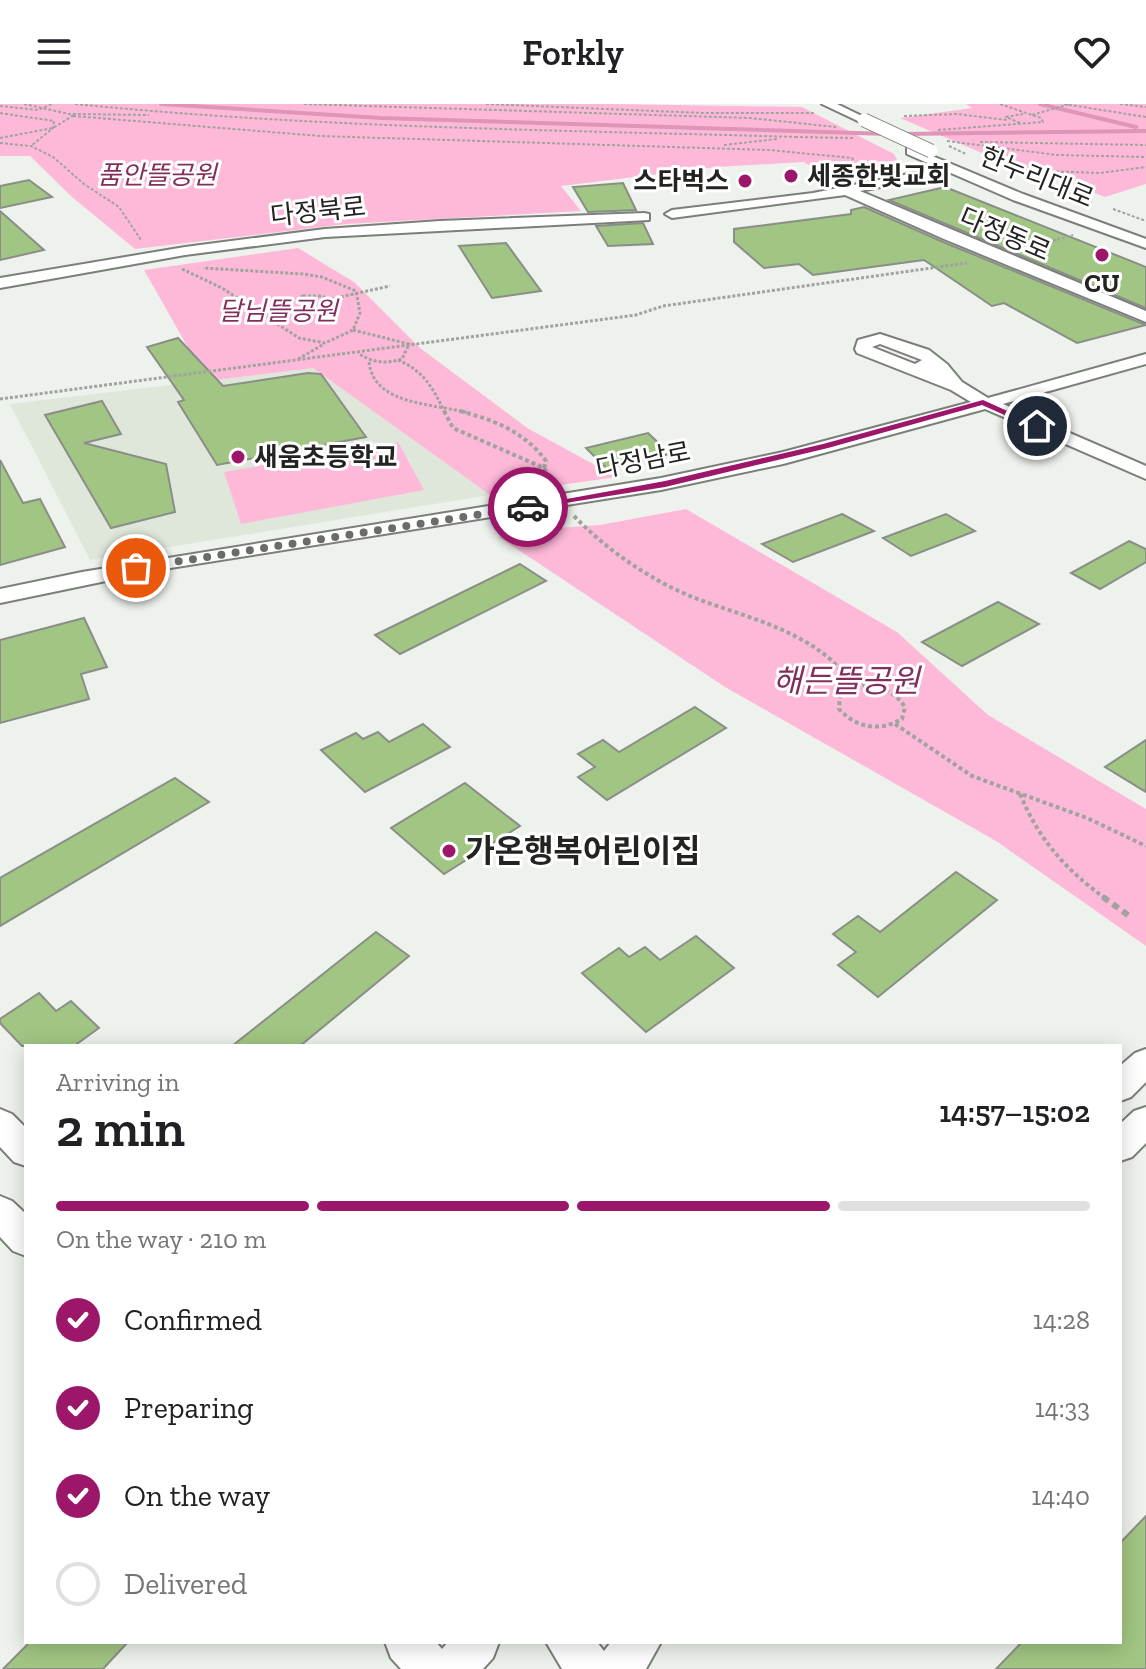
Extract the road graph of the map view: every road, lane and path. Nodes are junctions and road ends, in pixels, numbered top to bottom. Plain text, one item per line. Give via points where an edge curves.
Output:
1 (24, 104) edge
2 (52, 104) edge
3 (75, 104) edge
4 (304, 104) edge
5 (486, 104) edge
6 (828, 104) edge
7 (855, 104) edge
8 (1000, 104) edge
9 (1024, 104) edge
10 (1064, 104) edge
11 (1070, 104) edge
12 (1120, 104) edge
13 (0, 106) edge
14 (1146, 107) edge
15 (814, 108) edge
16 (1011, 108) junction
17 (38, 110) junction
18 (0, 113) edge
19 (173, 114) junction
20 (74, 115) junction
21 (1011, 115) junction
22 (1032, 115) junction
23 (900, 116) dead end
24 (1146, 117) edge
25 (1007, 120) junction
26 (848, 124) junction
27 (1030, 124) junction
28 (53, 128) junction
29 (931, 130) dead end
30 (798, 137) dead end
31 (0, 141) edge
32 (1146, 145) edge
33 (31, 146) junction
34 (951, 146) junction
35 (966, 154) dead end
36 (977, 158) dead end
37 (1146, 167) edge
38 (952, 169) junction
39 (1009, 174) junction
40 (854, 186) junction
41 (1075, 202) dead end
42 (1095, 203) dead end
43 (1109, 208) dead end
44 (1146, 221) edge
45 (1146, 229) edge
46 (1084, 232) dead end
47 (1146, 236) edge
48 (147, 244) dead end
49 (1146, 244) edge
50 (1024, 250) dead end
51 (972, 262) dead end
52 (0, 283) edge
53 (390, 286) dead end
54 (356, 293) junction
55 (330, 299) junction
56 (293, 310) junction
57 (262, 317) junction
58 (1146, 317) edge
59 (353, 330) junction
60 (325, 343) junction
61 (409, 344) junction
62 (357, 353) junction
63 (1146, 359) edge
64 (398, 360) junction
65 (369, 362) junction
66 (279, 363) junction
67 (922, 365) dead end
68 (956, 386) junction
69 (0, 399) edge
70 (983, 402) junction
71 (443, 406) junction
72 (544, 468) junction
73 (1146, 473) edge
74 (557, 488) dead end
75 (574, 516) dead end
76 (0, 596) edge
77 (855, 686) junction
78 (895, 724) junction
79 (1020, 793) junction
80 (1146, 846) edge
81 (1132, 918) dead end
82 (1146, 1062) edge
83 (1122, 1085) edge
84 (1146, 1121) edge
85 (0, 1124) edge
86 (1122, 1144) edge
87 (24, 1149) edge
88 (0, 1212) edge
89 (24, 1237) edge
90 (409, 1644) edge
91 (475, 1644) edge
92 (570, 1644) edge
93 (637, 1644) edge
94 (430, 1669) edge
95 (454, 1669) edge
96 (590, 1669) edge
97 (618, 1669) edge

1 - 17 path
2 - 17 path
3 - 19 path
4 - 26 path
5 - 15 path via 703,113
6 - 47 street, bridge via 1011,187
7 - 34 street, 한누리대로
8 - 16 path
9 - 16 path
10 - 24 path
11 - 22 path, bridge
12 - 14 path
13 - 17 path
15 - 26 street
16 - 21 path
16 - 22 path
17 - 20 path
18 - 28 path via 50,118 56,124
19 - 20 path
19 - 30 path
20 - 28 path
20 - 40 path via 320,136 769,150 852,158 858,168
21 - 22 path
21 - 25 path
22 - 27 path via 1044,120
23 - 25 path via 957,114
25 - 27 path
26 - 38 street, 한누리대로
27 - 29 path
28 - 31 path
28 - 33 path
31 - 33 path
32 - 34 path
33 - 48 path via 67,166 119,207 138,239
34 - 39 street, 한누리대로
35 - 36 path
37 - 39 path
38 - 40 street
38 - 49 street, 한누리대로
39 - 42 path
40 - 52 street, 다정북로 via 672,214 657,211 644,217 296,237
40 - 58 street, 다정동로 via 949,236
41 - 45 street, 한누리대로
43 - 44 path
46 - 50 path
51 - 61 path via 663,306 636,315
53 - 54 path
54 - 55 path
54 - 57 path via 303,274 172,264 226,291
54 - 59 path via 360,313
55 - 56 path via 331,306 322,311
55 - 56 path via 303,296 289,303
56 - 57 path
57 - 60 path via 292,334
59 - 60 path
59 - 61 path
60 - 66 path
61 - 62 path
61 - 64 path
62 - 65 path
62 - 66 path
63 - 70 street, 다정남로
64 - 65 path
64 - 71 path via 429,380
65 - 71 path via 371,378 385,391
66 - 69 path
67 - 68 street
68 - 68 street via 946,368 907,345 880,339 862,346 868,353
68 - 70 street
70 - 73 street
70 - 76 street, 다정남로 via 665,484 202,555
71 - 72 path via 453,428
71 - 72 path via 517,433 541,451
72 - 74 path
75 - 77 path via 613,550 686,594 764,620 802,642 830,659
77 - 78 path via 876,686 902,700 905,713
77 - 78 path via 838,702 844,716 863,726
78 - 79 path via 952,764
79 - 80 path
79 - 81 path via 1048,851
82 - 83 street
84 - 86 street
85 - 87 street
88 - 89 street
90 - 94 street
91 - 95 street
92 - 96 street
93 - 97 street

